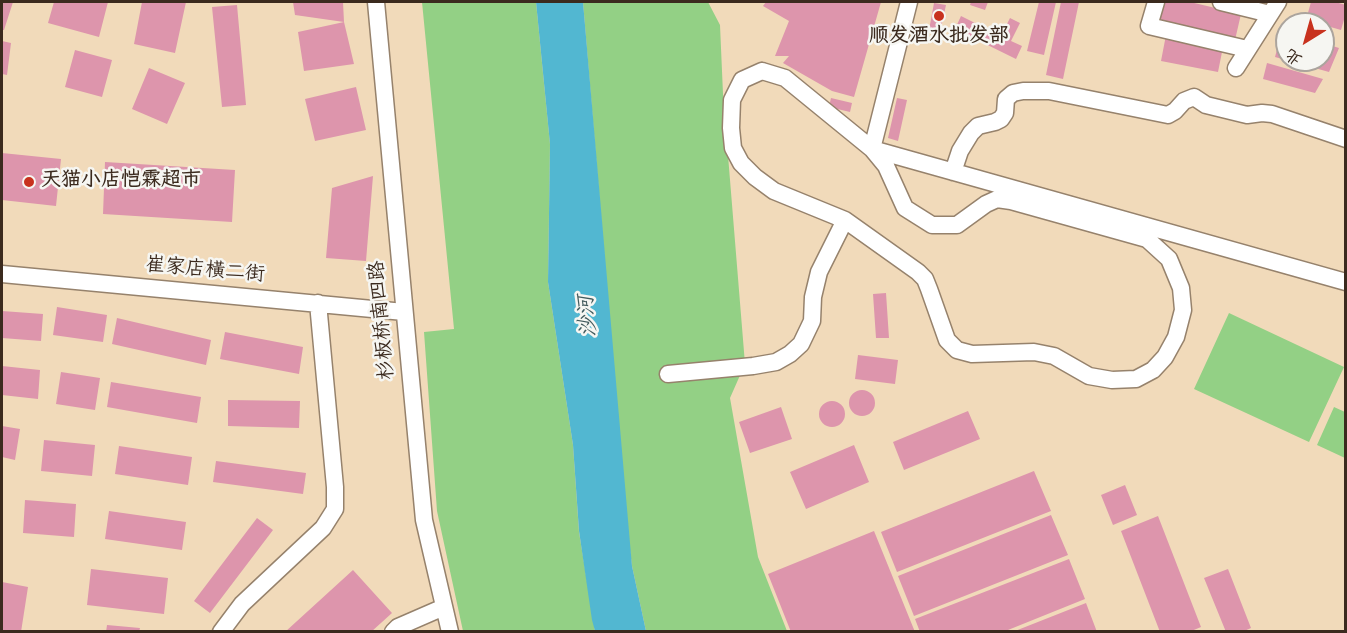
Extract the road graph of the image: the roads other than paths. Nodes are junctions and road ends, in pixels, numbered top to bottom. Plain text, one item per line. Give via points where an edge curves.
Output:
1 (376, 2) edge
2 (909, 2) edge
3 (1156, 2) edge
4 (1221, 2) edge
5 (1274, 8) edge
6 (1247, 49) junction
7 (1236, 68) dead end
8 (1346, 138) edge
9 (872, 149) junction
10 (953, 172) junction
11 (845, 220) junction
12 (2, 274) edge
13 (1346, 282) edge
14 (318, 303) junction
15 (404, 312) junction
16 (668, 374) dead end
17 (444, 608) junction
18 (416, 626) edge
19 (221, 632) edge
20 (393, 632) edge
21 (450, 632) edge

1 - 15 street, 杉板桥南四路
2 - 9 street
3 - 6 street via 1149,26
4 - 5 street
5 - 6 street
6 - 7 street
8 - 10 street via 1272,114 1247,115 1206,105 1194,97 1168,115 1049,91 1023,91 1006,99 1001,119 978,126 971,133
9 - 10 street
9 - 11 street via 785,78 762,71 742,80 732,100 733,148 741,163 774,191
9 - 11 street via 886,166 905,208 932,225 957,225 997,199 1147,239 1169,259 1181,288 1183,310 1176,337 1153,370 1136,379 1089,376 1054,356 1034,352 972,354 957,350 947,340 925,279
10 - 13 street
11 - 16 street via 819,272 812,321 801,344 790,354 764,364
12 - 14 street, 崔家店横二街
14 - 15 street, 崔家店横二街
14 - 19 street via 335,509 322,528 243,604
15 - 17 street, 杉板桥南四路 via 424,520
17 - 18 street
17 - 21 street, 杉板桥南四路
18 - 20 street via 398,627

